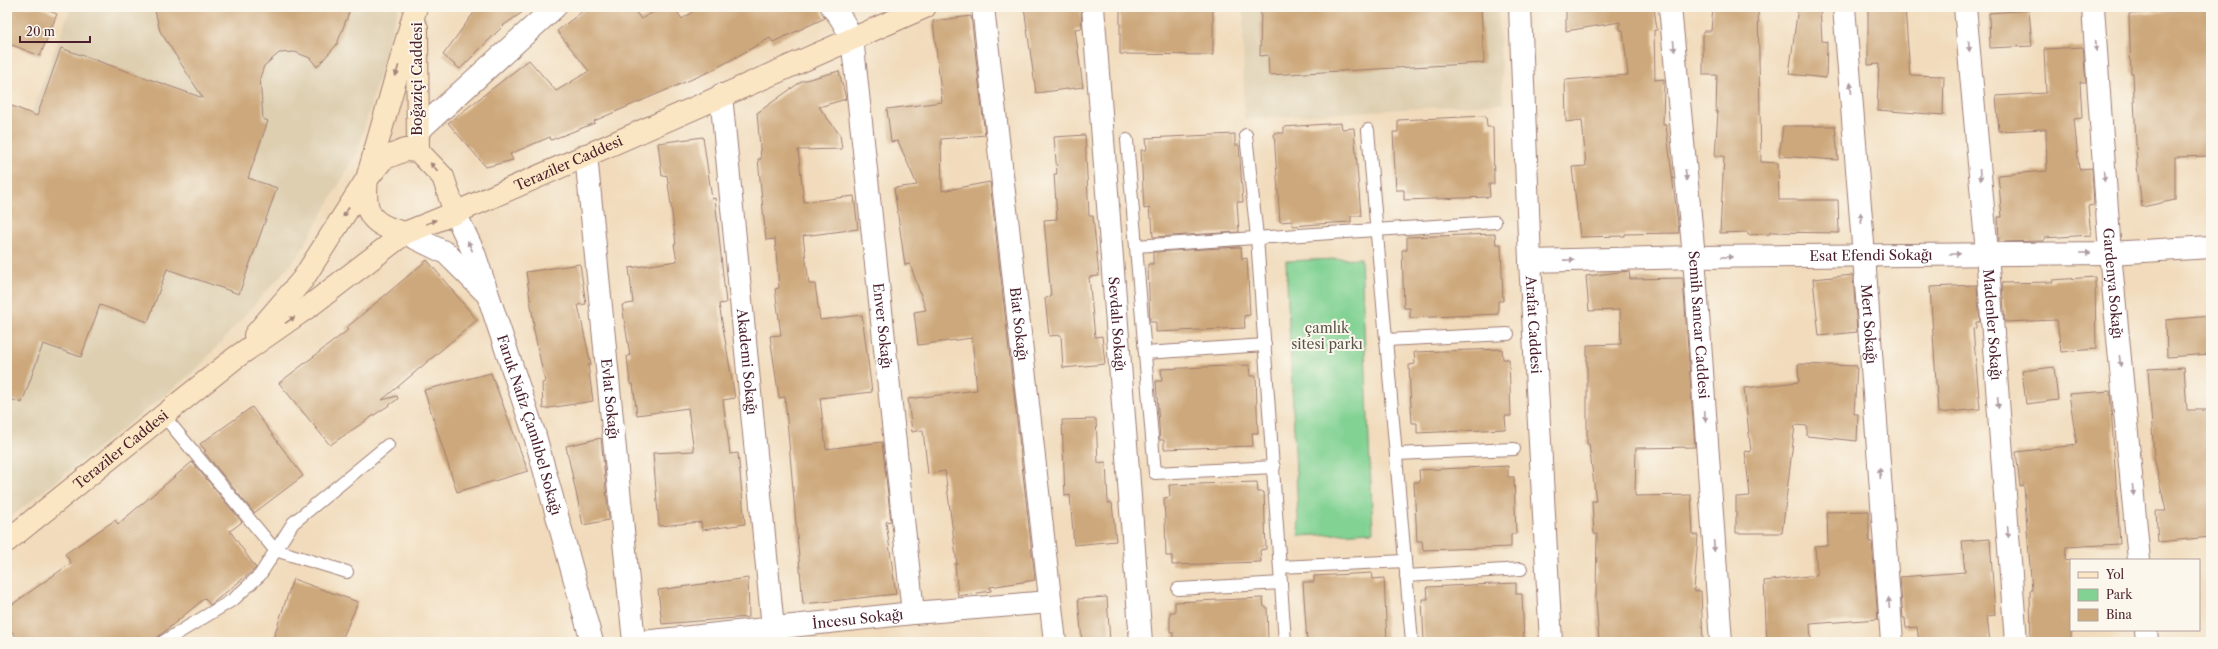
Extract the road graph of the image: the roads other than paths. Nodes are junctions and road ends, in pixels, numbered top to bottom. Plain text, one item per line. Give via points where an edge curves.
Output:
1 (416, 7) edge
2 (555, 7) edge
3 (832, 7) edge
4 (925, 7) edge
5 (983, 7) edge
6 (1093, 7) edge
7 (1520, 7) edge
8 (1670, 7) edge
9 (1844, 7) edge
10 (1965, 7) edge
11 (2093, 7) edge
12 (851, 38) junction
13 (721, 95) junction
14 (1368, 130) dead end
15 (1246, 135) dead end
16 (1127, 140) dead end
17 (418, 141) junction
18 (586, 155) junction
19 (367, 179) junction
20 (455, 213) junction
21 (1495, 222) dead end
22 (1377, 229) junction
23 (405, 233) junction
24 (1257, 237) junction
25 (1136, 246) junction
26 (2211, 247) edge
27 (1987, 253) junction
28 (2110, 253) junction
29 (1864, 256) junction
30 (1694, 257) junction
31 (1530, 261) junction
32 (488, 296) junction
33 (1508, 334) dead end
34 (1386, 340) junction
35 (1266, 345) junction
36 (1145, 353) junction
37 (235, 358) junction
38 (163, 415) junction
39 (388, 445) dead end
40 (1514, 449) dead end
41 (1396, 454) junction
42 (1274, 467) junction
43 (7, 541) edge
44 (275, 550) junction
45 (2139, 559) edge
46 (1405, 561) junction
47 (1280, 567) junction
48 (1521, 569) dead end
49 (347, 572) dead end
50 (1406, 576) junction
51 (1281, 583) junction
52 (1178, 588) dead end
53 (1050, 602) junction
54 (913, 613) junction
55 (773, 628) junction
56 (2146, 631) edge
57 (163, 642) edge
58 (592, 642) edge
59 (634, 642) edge
60 (643, 642) edge
61 (1055, 642) edge
62 (1141, 642) edge
63 (1285, 642) edge
64 (1412, 642) edge
65 (1551, 642) edge
66 (1721, 642) edge
67 (1892, 642) edge
68 (2016, 642) edge
69 (2147, 642) edge

1 - 17 main road, Boğaziçi Caddesi
1 -> 19 main road
2 - 17 street
3 - 12 street via 840,16
4 - 12 main road, Teraziler Caddesi
5 - 53 street, Biat Sokağı
6 - 62 street, Sevdalı Sokağı
7 - 31 street, Arafat Caddesi
8 -> 30 street, Semih Sancar Caddesi
29 -> 9 street, Mert Sokağı
10 -> 27 street, Madenler Sokağı
11 -> 28 street, Gardenya Sokağı
12 - 13 main road, Teraziler Caddesi
12 - 54 street, Enver Sokağı
13 - 18 main road, Teraziler Caddesi
13 - 55 street, Akademi Sokağı
14 - 22 lane
15 - 24 lane
16 - 25 lane
17 - 19 main road via 406,150 383,159
20 -> 17 main road via 442,177
18 - 20 main road, Teraziler Caddesi
18 - 59 street, Evlat Sokağı
19 - 23 main road via 364,199 371,216 387,228
19 -> 37 main road, Teraziler Caddesi via 304,279
23 -> 20 main road, Teraziler Caddesi
32 -> 20 street, Faruk Nafiz Çamlıbel Sokağı via 474,253
21 - 22 lane
22 - 24 lane
22 - 34 lane
23 - 32 street via 446,253
37 -> 23 main road, Teraziler Caddesi via 312,306
24 - 25 lane
24 - 35 lane
25 - 36 lane
26 - 28 street, Esat Efendi Sokağı
27 -> 28 street, Esat Efendi Sokağı
29 -> 27 street, Esat Efendi Sokağı
27 -> 68 street, Madenler Sokağı
28 -> 45 street, Gardenya Sokağı
30 -> 29 street, Esat Efendi Sokağı
67 -> 29 street, Mert Sokağı
31 -> 30 street, Esat Efendi Sokağı
30 -> 66 street, Semih Sancar Caddesi
31 - 65 street, Arafat Caddesi
32 - 58 street, Faruk Nafiz Çamlıbel Sokağı via 535,436
33 - 34 lane
34 - 41 lane
35 - 36 lane
35 - 42 lane
36 - 42 lane via 1155,473
37 - 38 main road, Teraziler Caddesi
38 - 43 main road, Teraziler Caddesi
38 - 44 lane
39 - 44 lane via 293,523
40 - 41 lane
41 - 46 lane
42 - 47 lane
44 - 49 lane
44 - 57 lane via 260,575 234,599
46 - 47 lane
46 - 50 lane
47 - 51 lane
48 - 50 lane
50 - 64 lane
51 - 52 lane
51 - 63 lane
53 - 54 street, İncesu Sokağı
53 - 61 street, Biat Sokağı
54 - 55 street, İncesu Sokağı
55 - 60 street, İncesu Sokağı
56 - 69 street

